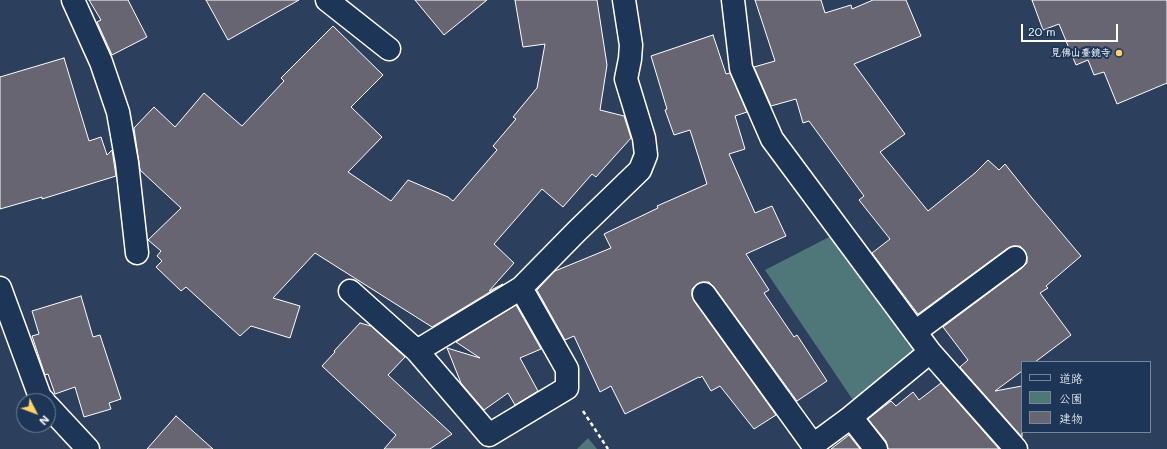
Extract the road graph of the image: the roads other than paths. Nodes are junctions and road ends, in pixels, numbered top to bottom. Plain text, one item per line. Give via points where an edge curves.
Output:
1 (73, 0) edge
2 (327, 0) edge
3 (624, 0) edge
4 (733, 0) edge
5 (389, 49) dead end
6 (137, 254) dead end
7 (1015, 258) dead end
8 (0, 288) edge
9 (521, 288) junction
10 (350, 291) dead end
11 (704, 294) dead end
12 (915, 332) junction
13 (417, 351) junction
14 (930, 352) junction
15 (39, 393) edge
16 (56, 415) edge
17 (851, 417) junction
18 (88, 449) edge
19 (876, 449) edge
20 (1016, 449) edge

1 - 6 street via 101,62 118,112 127,163
2 - 5 street
3 - 9 street via 631,45 626,79 644,138 646,155 640,170
4 - 12 street via 741,68 772,139
7 - 12 street
8 - 15 street
9 - 13 street
9 - 13 street via 567,369 567,388 489,435
10 - 13 street
11 - 17 street via 813,445
12 - 14 street
14 - 17 street
14 - 20 street
16 - 18 street
17 - 19 street

